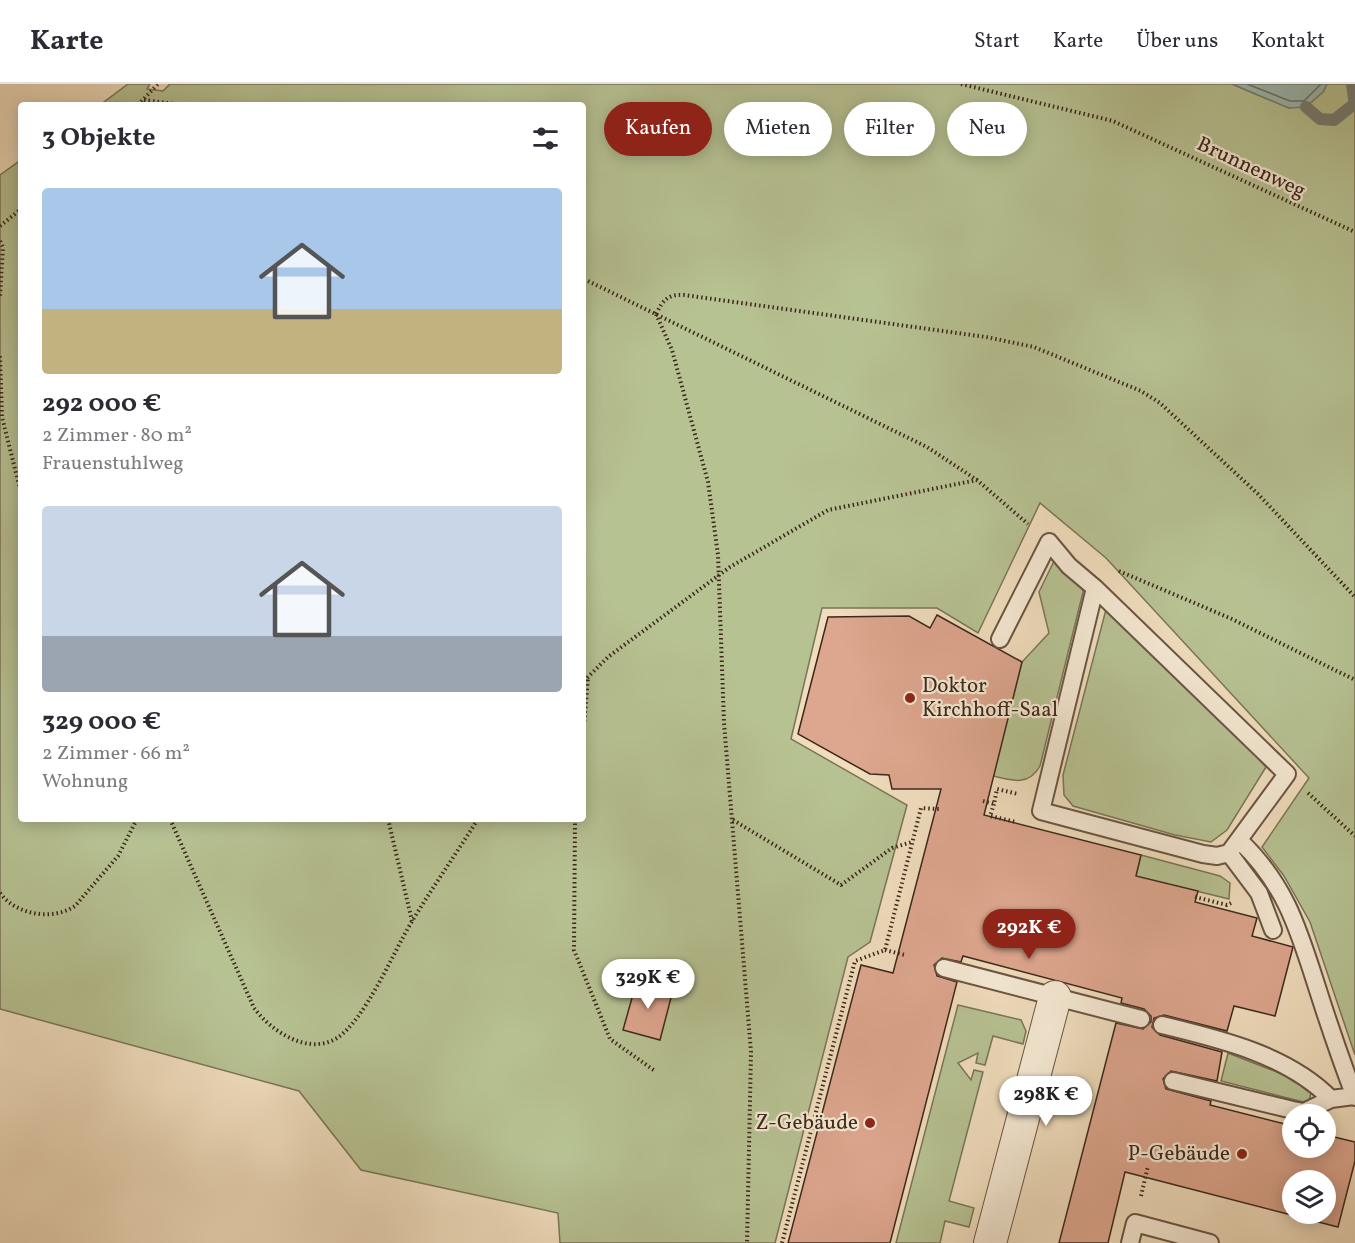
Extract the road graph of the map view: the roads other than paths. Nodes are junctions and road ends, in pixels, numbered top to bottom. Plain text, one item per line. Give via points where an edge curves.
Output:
1 (1095, 588) junction
2 (1000, 639) dead end
3 (1234, 847) junction
4 (1273, 930) dead end
5 (944, 968) dead end
6 (1054, 998) junction
7 (1141, 1020) dead end
8 (1162, 1025) dead end
9 (1173, 1081) dead end
10 (1355, 1096) edge
11 (1331, 1099) junction
12 (990, 1243) edge
13 (1130, 1243) edge
14 (1210, 1243) edge

1 - 2 lane via 1049,542
1 - 3 lane via 1287,774
1 - 3 lane via 1041,811 1203,854 1217,856
3 - 4 lane via 1259,893
3 - 10 lane via 1257,858 1278,885 1299,930
5 - 6 lane
6 - 7 lane
6 - 12 street
8 - 11 lane via 1273,1059 1306,1076
9 - 11 lane via 1304,1112
10 - 11 lane
13 - 14 lane via 1135,1223

